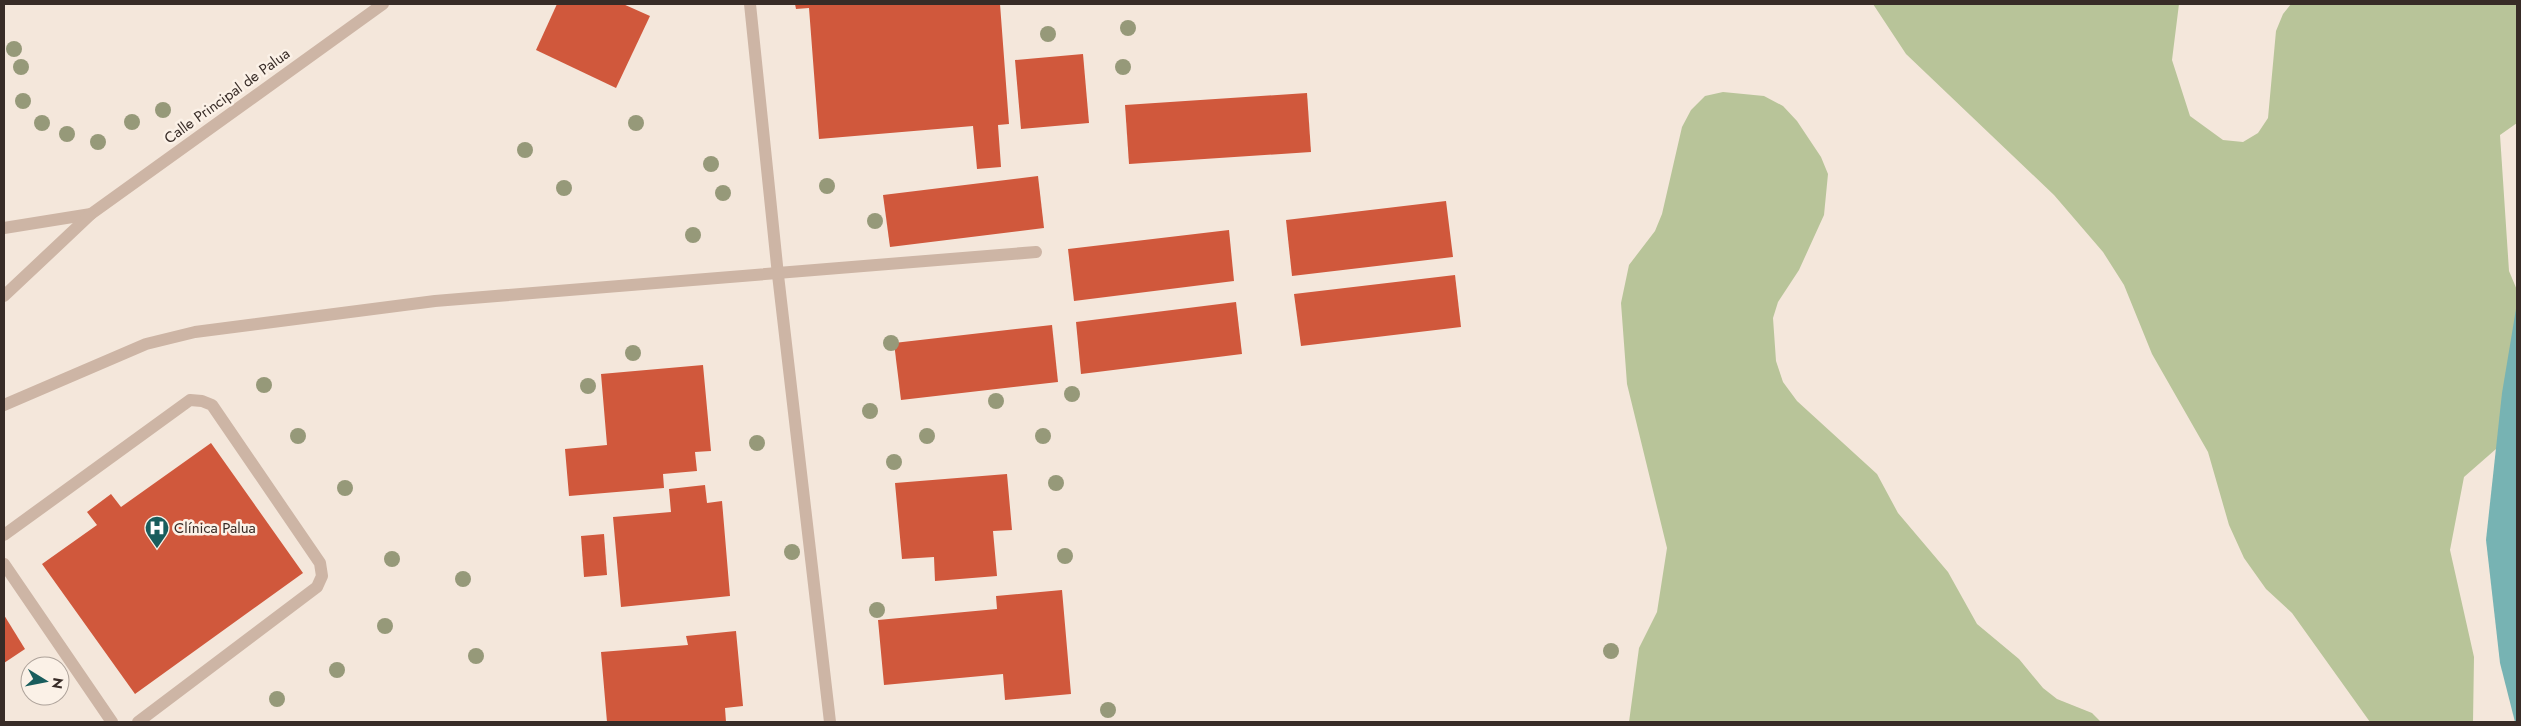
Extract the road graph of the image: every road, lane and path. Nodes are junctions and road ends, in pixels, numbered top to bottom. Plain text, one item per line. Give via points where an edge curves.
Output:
1 (383, 4) edge
2 (750, 4) edge
3 (90, 214) junction
4 (4, 228) edge
5 (1036, 252) dead end
6 (778, 275) junction
7 (4, 296) edge
8 (4, 405) edge
9 (4, 535) edge
10 (4, 564) edge
11 (112, 722) edge
12 (138, 722) edge
13 (830, 722) edge

1 - 3 street, Calle Principal de Palua
2 - 6 street
3 - 4 street, Calle Principal de Palua
3 - 7 street, Calle Principal de Palua
5 - 6 street
6 - 8 street via 434,301 195,332 138,347
6 - 13 street
9 - 12 street via 190,400 212,405 320,563 322,576 317,587
10 - 11 street

